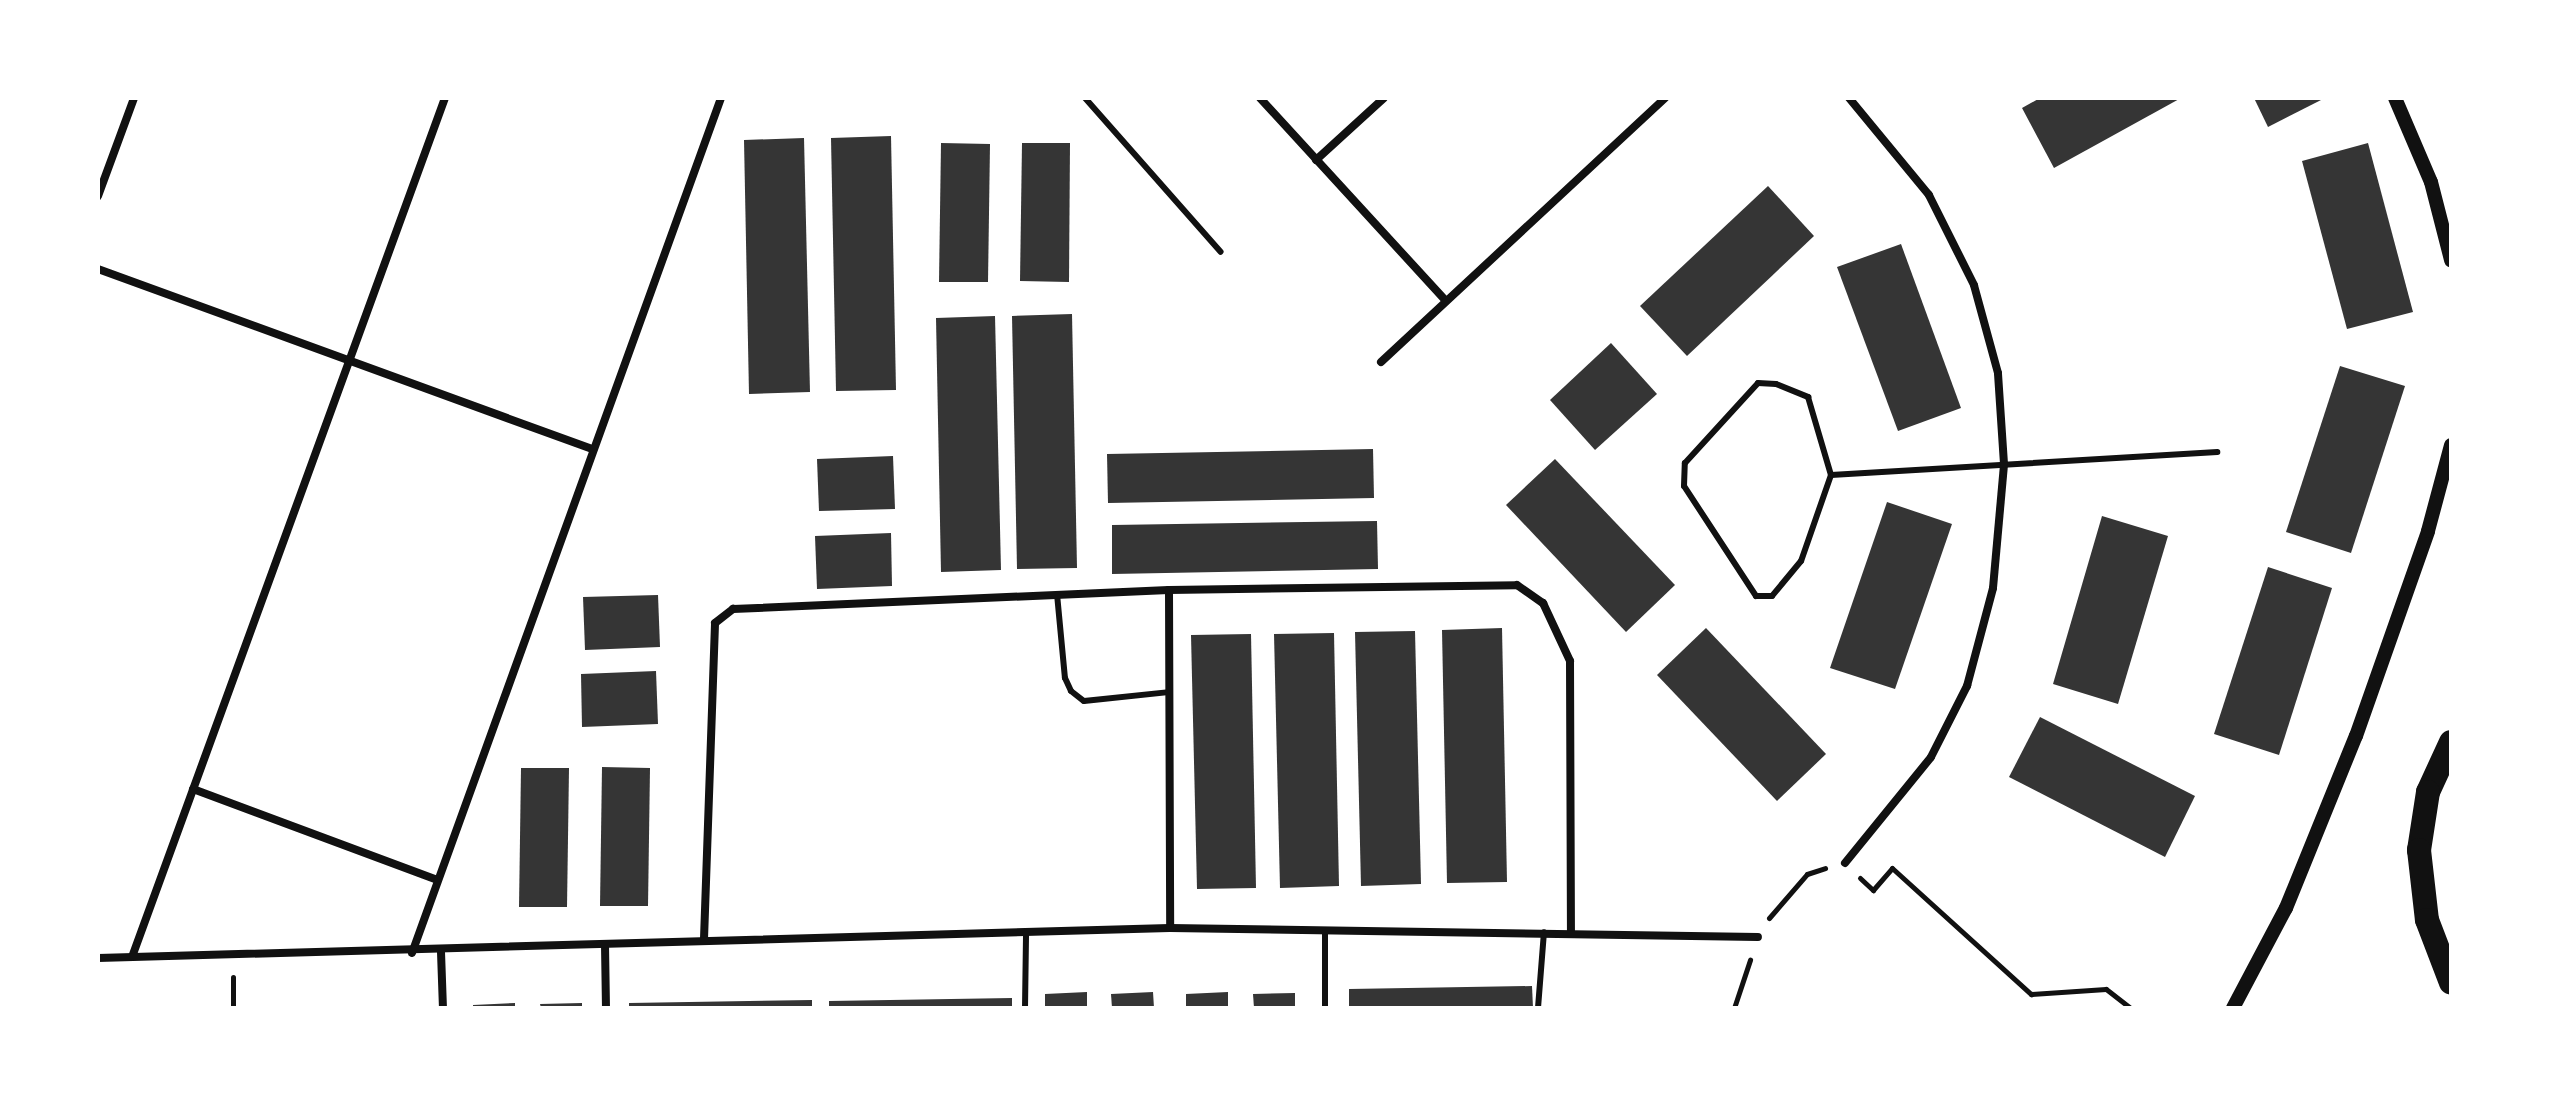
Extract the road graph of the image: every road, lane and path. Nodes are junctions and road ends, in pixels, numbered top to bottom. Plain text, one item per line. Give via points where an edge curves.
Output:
1 (134, 98) edge
2 (445, 98) edge
3 (721, 98) edge
4 (1085, 98) edge
5 (1260, 98) edge
6 (1384, 98) edge
7 (1665, 98) edge
8 (1849, 98) edge
9 (2395, 98) edge
10 (1316, 160) junction
11 (98, 196) edge
12 (1221, 252) dead end
13 (2451, 260) edge
14 (98, 269) edge
15 (1446, 301) junction
16 (349, 360) junction
17 (1381, 362) dead end
18 (2451, 445) edge
19 (592, 449) junction
20 (2217, 452) dead end
21 (2004, 464) junction
22 (1831, 475) junction
23 (1169, 590) junction
24 (1057, 594) junction
25 (1169, 692) junction
26 (2451, 742) edge
27 (193, 789) junction
28 (1845, 863) junction
29 (435, 879) junction
30 (1170, 928) junction
31 (1325, 930) junction
32 (1026, 932) junction
33 (1544, 932) junction
34 (1571, 932) junction
35 (1758, 937) junction
36 (704, 939) junction
37 (605, 945) junction
38 (441, 952) junction
39 (412, 953) junction
40 (233, 956) junction
41 (132, 957) junction
42 (98, 958) edge
43 (2451, 983) edge
44 (233, 1008) edge
45 (443, 1008) edge
46 (606, 1008) edge
47 (1025, 1008) edge
48 (1325, 1008) edge
49 (1538, 1008) edge
50 (1734, 1008) edge
51 (2130, 1008) edge
52 (2233, 1008) edge

1 - 11 street
2 - 16 street
3 - 19 street
4 - 12 lane
5 - 10 street
6 - 10 street
7 - 15 street
8 - 21 street via 1929,195 1974,285 1998,373
9 - 13 street via 2431,182
10 - 15 street
14 - 16 street
15 - 17 street
16 - 19 street
16 - 27 street
18 - 52 street via 2423,545 2356,736 2286,908
19 - 29 street
20 - 21 lane
21 - 22 lane
21 - 28 street via 1993,588 1967,686 1931,757
22 - 22 lane via 1808,397 1758,383 1685,463 1684,486 1756,596 1772,596 1801,561
23 - 24 street
23 - 25 street
23 - 34 street via 1517,585 1543,603 1570,661
24 - 25 lane via 1065,678 1071,691 1084,701
24 - 36 street via 750,606 733,609 715,623
25 - 30 street
26 - 43 highway via 2428,792 2419,850 2427,920
27 - 29 street
27 - 41 street
28 - 35 path via 1807,874 1778,901
28 - 51 path via 1873,890 1892,868 2031,994 2106,989
29 - 39 street
30 - 31 street
30 - 32 street
31 - 33 street
31 - 48 lane
32 - 36 street
32 - 47 lane
33 - 34 street
33 - 49 lane
34 - 35 street
35 - 50 path
36 - 37 street
37 - 38 street
37 - 46 street
38 - 39 street
38 - 45 street
39 - 40 street
40 - 41 street
40 - 44 path
41 - 42 street

